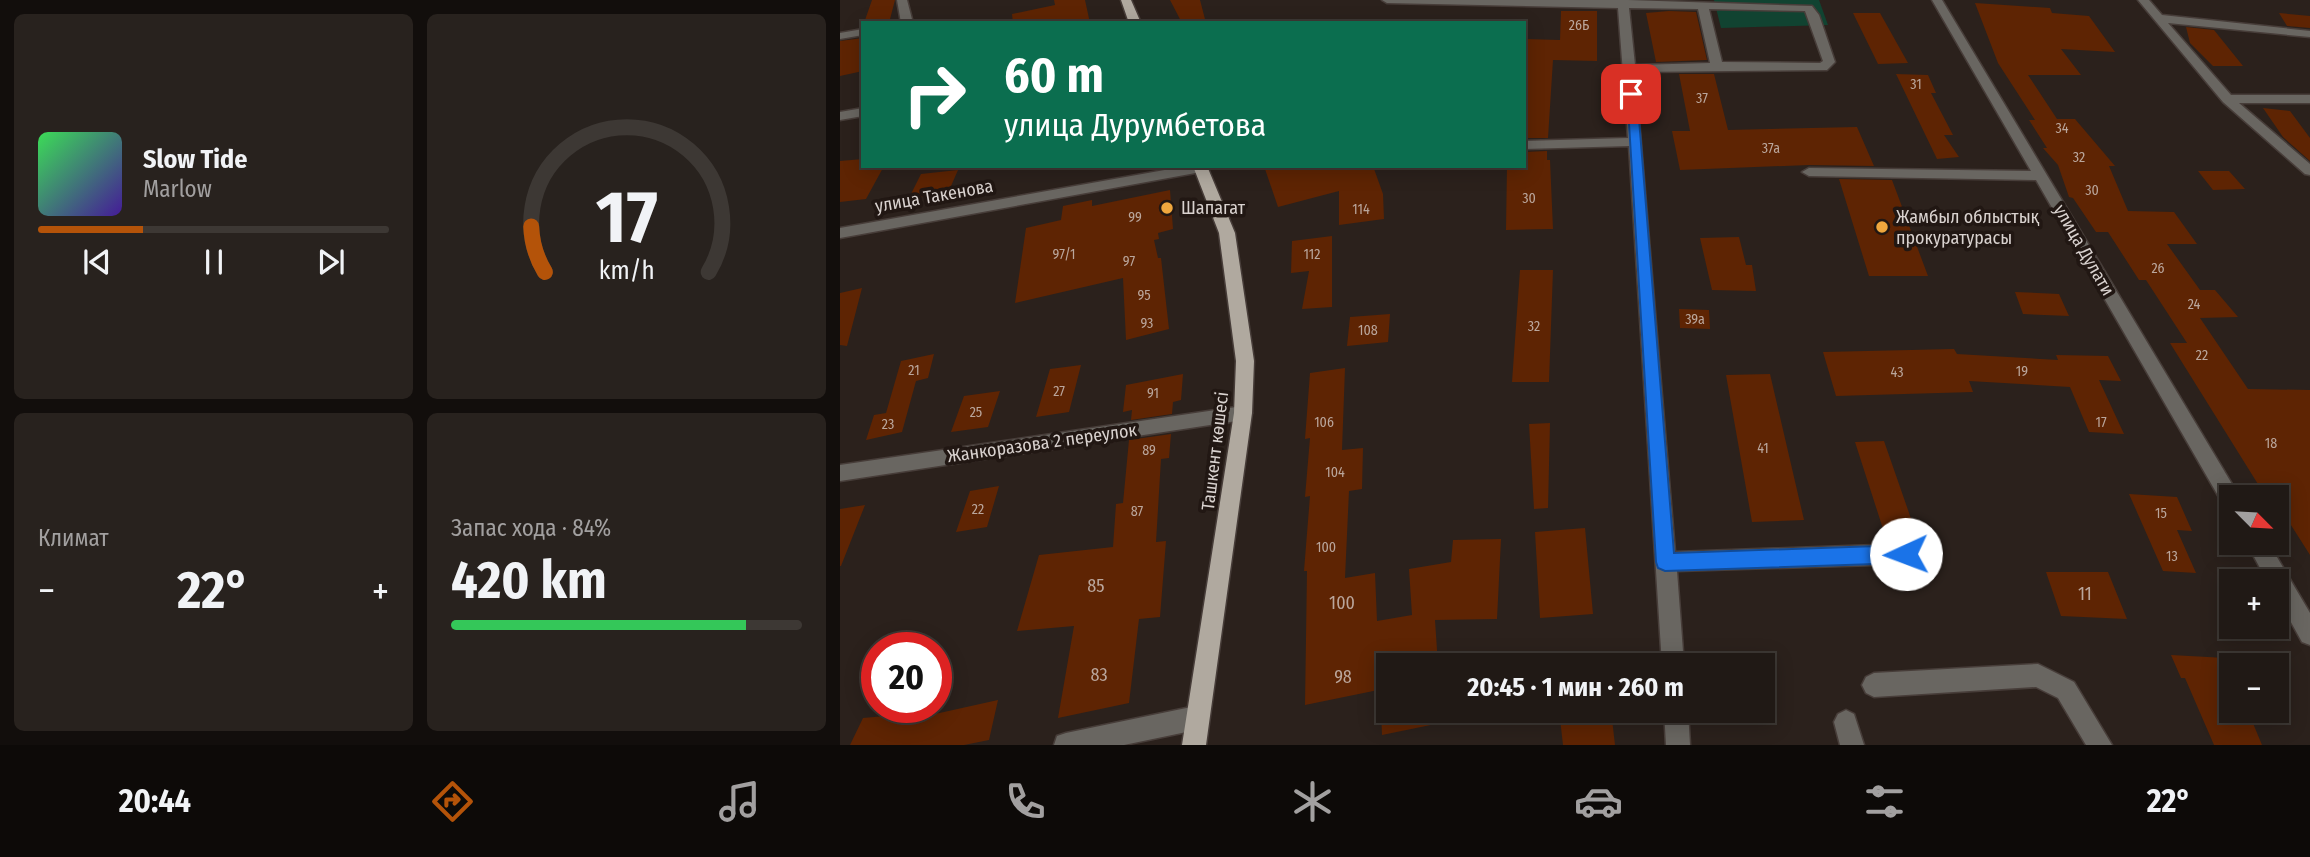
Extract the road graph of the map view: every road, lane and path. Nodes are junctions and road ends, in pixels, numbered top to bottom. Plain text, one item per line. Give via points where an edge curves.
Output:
1 (902, 0) edge
2 (1126, 0) edge
3 (1387, 0) edge
4 (1937, 0) edge
5 (2143, 0) edge
6 (1623, 2) edge
7 (1703, 8) junction
8 (2156, 18) junction
9 (907, 21) edge
10 (1134, 21) edge
11 (861, 32) edge
12 (2310, 34) edge
13 (840, 36) edge
14 (1717, 66) junction
15 (1629, 69) junction
16 (2227, 99) junction
17 (2310, 99) edge
18 (861, 112) edge
19 (840, 116) edge
20 (1635, 142) junction
21 (1526, 145) edge
22 (1195, 168) edge
23 (1200, 168) edge
24 (1809, 172) dead end
25 (2310, 172) edge
26 (2041, 176) junction
27 (840, 233) edge
28 (1243, 413) junction
29 (840, 473) edge
30 (2222, 485) edge
31 (1906, 554) dead end
32 (2264, 555) edge
33 (1665, 562) junction
34 (2310, 634) edge
35 (1672, 653) edge
36 (1874, 685) dead end
37 (1196, 718) junction
38 (1677, 723) edge
39 (1066, 745) edge
40 (1194, 745) edge
41 (1678, 745) edge
42 (2100, 745) edge

1 - 9 street
2 - 10 main road
3 - 6 street
4 - 26 street, улица Дулати
5 - 8 street
6 - 7 street
6 - 15 street
7 - 14 street
7 - 14 street via 1808,8 1829,62 1823,67
8 - 12 street
8 - 16 street
11 - 13 street
14 - 15 street
15 - 20 street
16 - 17 street
16 - 25 street
18 - 19 street
20 - 21 street
20 - 33 street
22 - 27 street, улица Такенова
23 - 28 main road, Ташкент көшесі via 1227,233 1245,361
24 - 26 street
26 - 30 street, улица Дулати
28 - 29 street, Жанкоразова 2 переулок
28 - 37 main road, Ташкент көшесі
31 - 33 street
32 - 34 street
33 - 35 street
36 - 42 street via 2038,675 2066,690
37 - 39 street
37 - 40 main road, Ташкент көшесі
38 - 41 street

